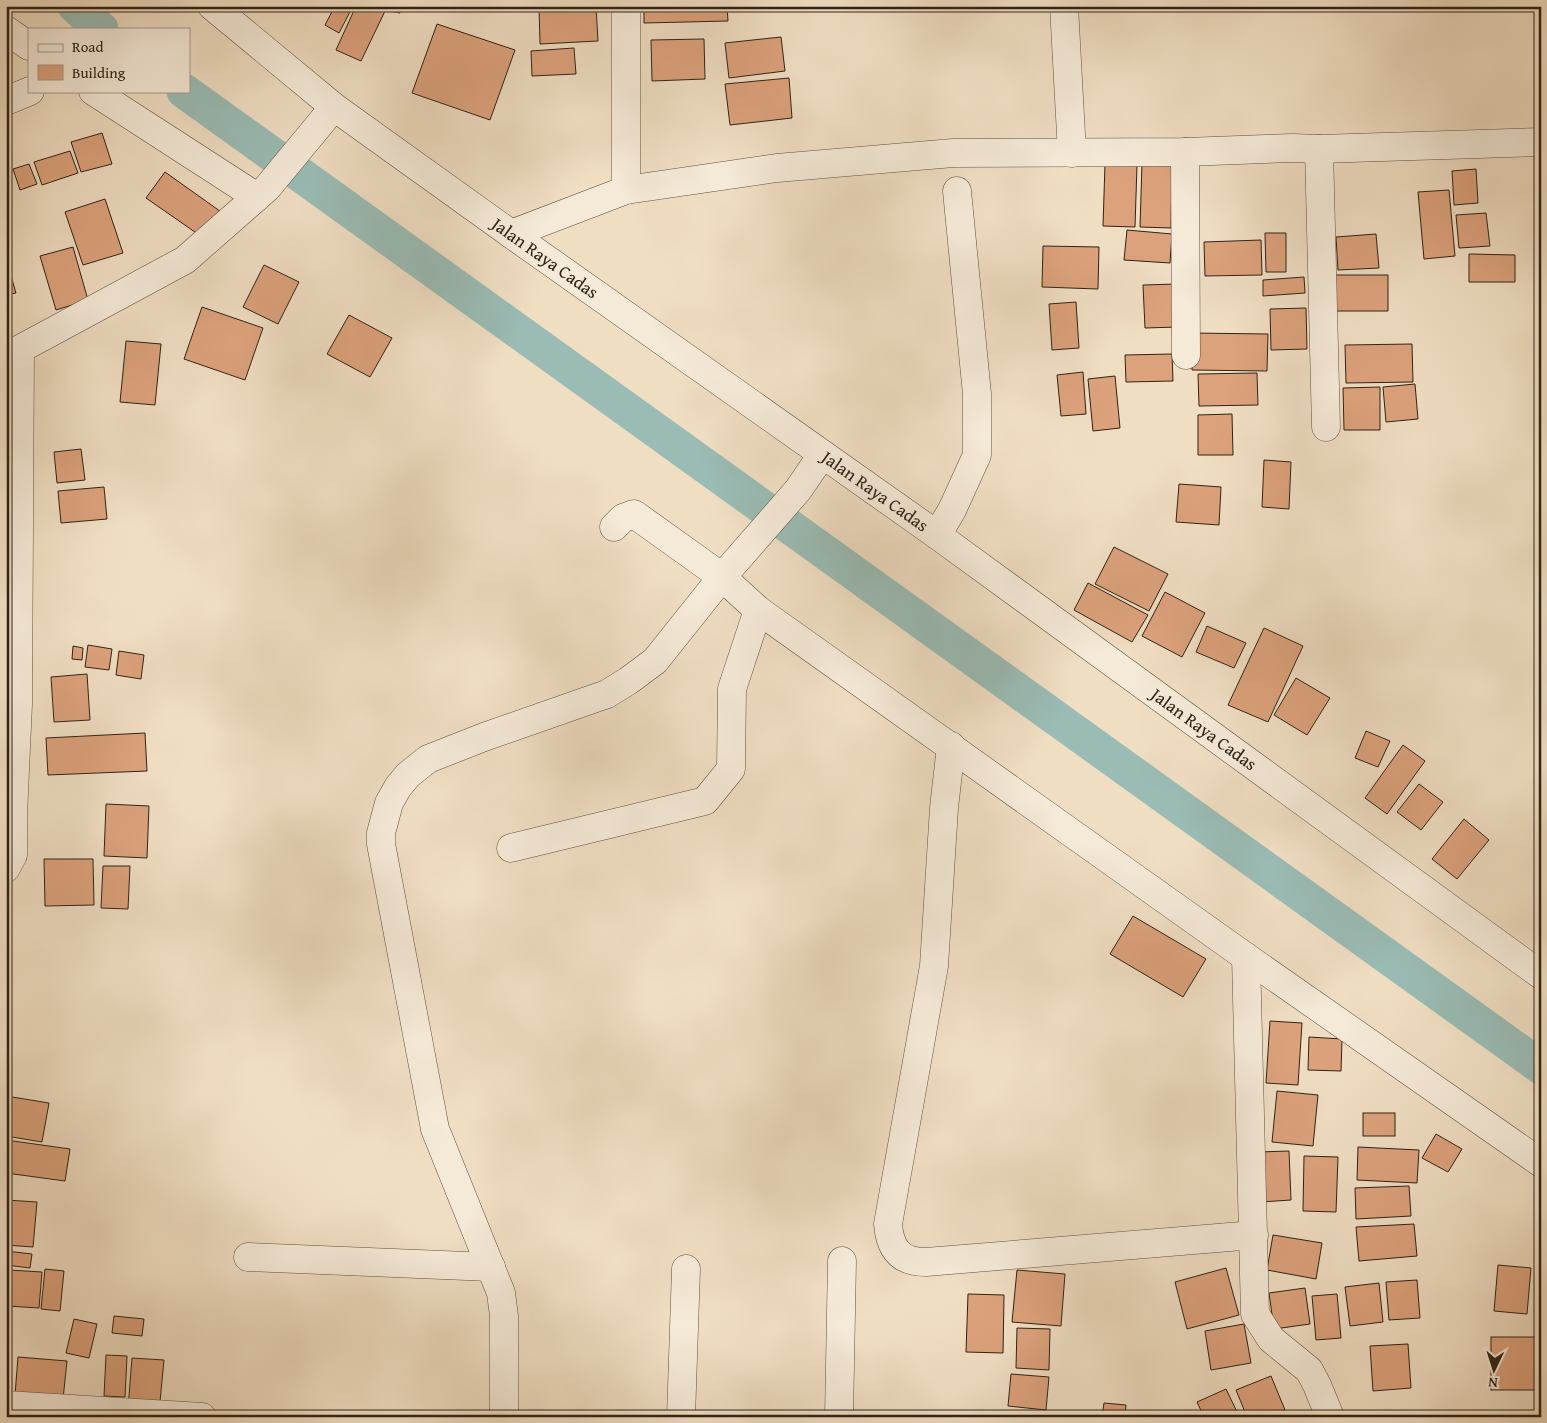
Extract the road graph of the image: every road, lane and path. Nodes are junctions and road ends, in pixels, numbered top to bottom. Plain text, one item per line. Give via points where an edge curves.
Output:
1 (212, 6) edge
2 (626, 6) edge
3 (1064, 6) edge
4 (6, 30) edge
5 (28, 45) edge
6 (28, 92) edge
7 (95, 92) edge
8 (6, 101) edge
9 (334, 107) junction
10 (1541, 142) edge
11 (1319, 149) junction
12 (1185, 152) junction
13 (1072, 153) junction
14 (626, 190) junction
15 (957, 191) dead end
16 (262, 193) junction
17 (511, 234) junction
18 (13, 352) edge
19 (1186, 355) dead end
20 (1326, 426) dead end
21 (822, 455) junction
22 (614, 527) dead end
23 (937, 535) junction
24 (722, 577) junction
25 (758, 610) junction
26 (951, 746) junction
27 (512, 848) dead end
28 (6, 868) edge
29 (1246, 956) junction
30 (1541, 975) edge
31 (1541, 1163) edge
32 (1254, 1235) junction
33 (248, 1257) dead end
34 (842, 1261) dead end
35 (491, 1267) junction
36 (686, 1269) dead end
37 (6, 1405) edge
38 (202, 1417) edge
39 (504, 1417) edge
40 (681, 1417) edge
41 (839, 1417) edge
42 (1330, 1417) edge

1 - 9 street, Jalan Raya Cadas
2 - 14 street
3 - 13 street
4 - 5 street
6 - 8 street
7 - 16 street
9 - 16 street
9 - 17 street, Jalan Raya Cadas
10 - 11 street
11 - 12 street
11 - 20 street
12 - 13 street
12 - 19 street
13 - 14 street via 943,154 777,168
14 - 17 street
15 - 23 street via 977,394 977,455
16 - 18 street via 185,260
17 - 21 street, Jalan Raya Cadas
18 - 28 street via 18,704 13,855
21 - 23 street, Jalan Raya Cadas
21 - 24 street via 798,490
22 - 24 street via 622,518 634,514
23 - 30 street, Jalan Raya Cadas
24 - 25 street
24 - 35 street via 656,661 628,681 607,694 428,759 408,775 389,803 381,844 435,1129
25 - 26 street
25 - 27 street via 732,689 731,770 705,801
26 - 29 street
26 - 32 street via 934,966 888,1224 894,1249 907,1259 926,1262
29 - 31 street
29 - 32 street
32 - 42 street via 1255,1314 1271,1339 1309,1370
33 - 35 street
34 - 41 street
35 - 39 street via 501,1293 504,1316
36 - 40 street
37 - 38 street

